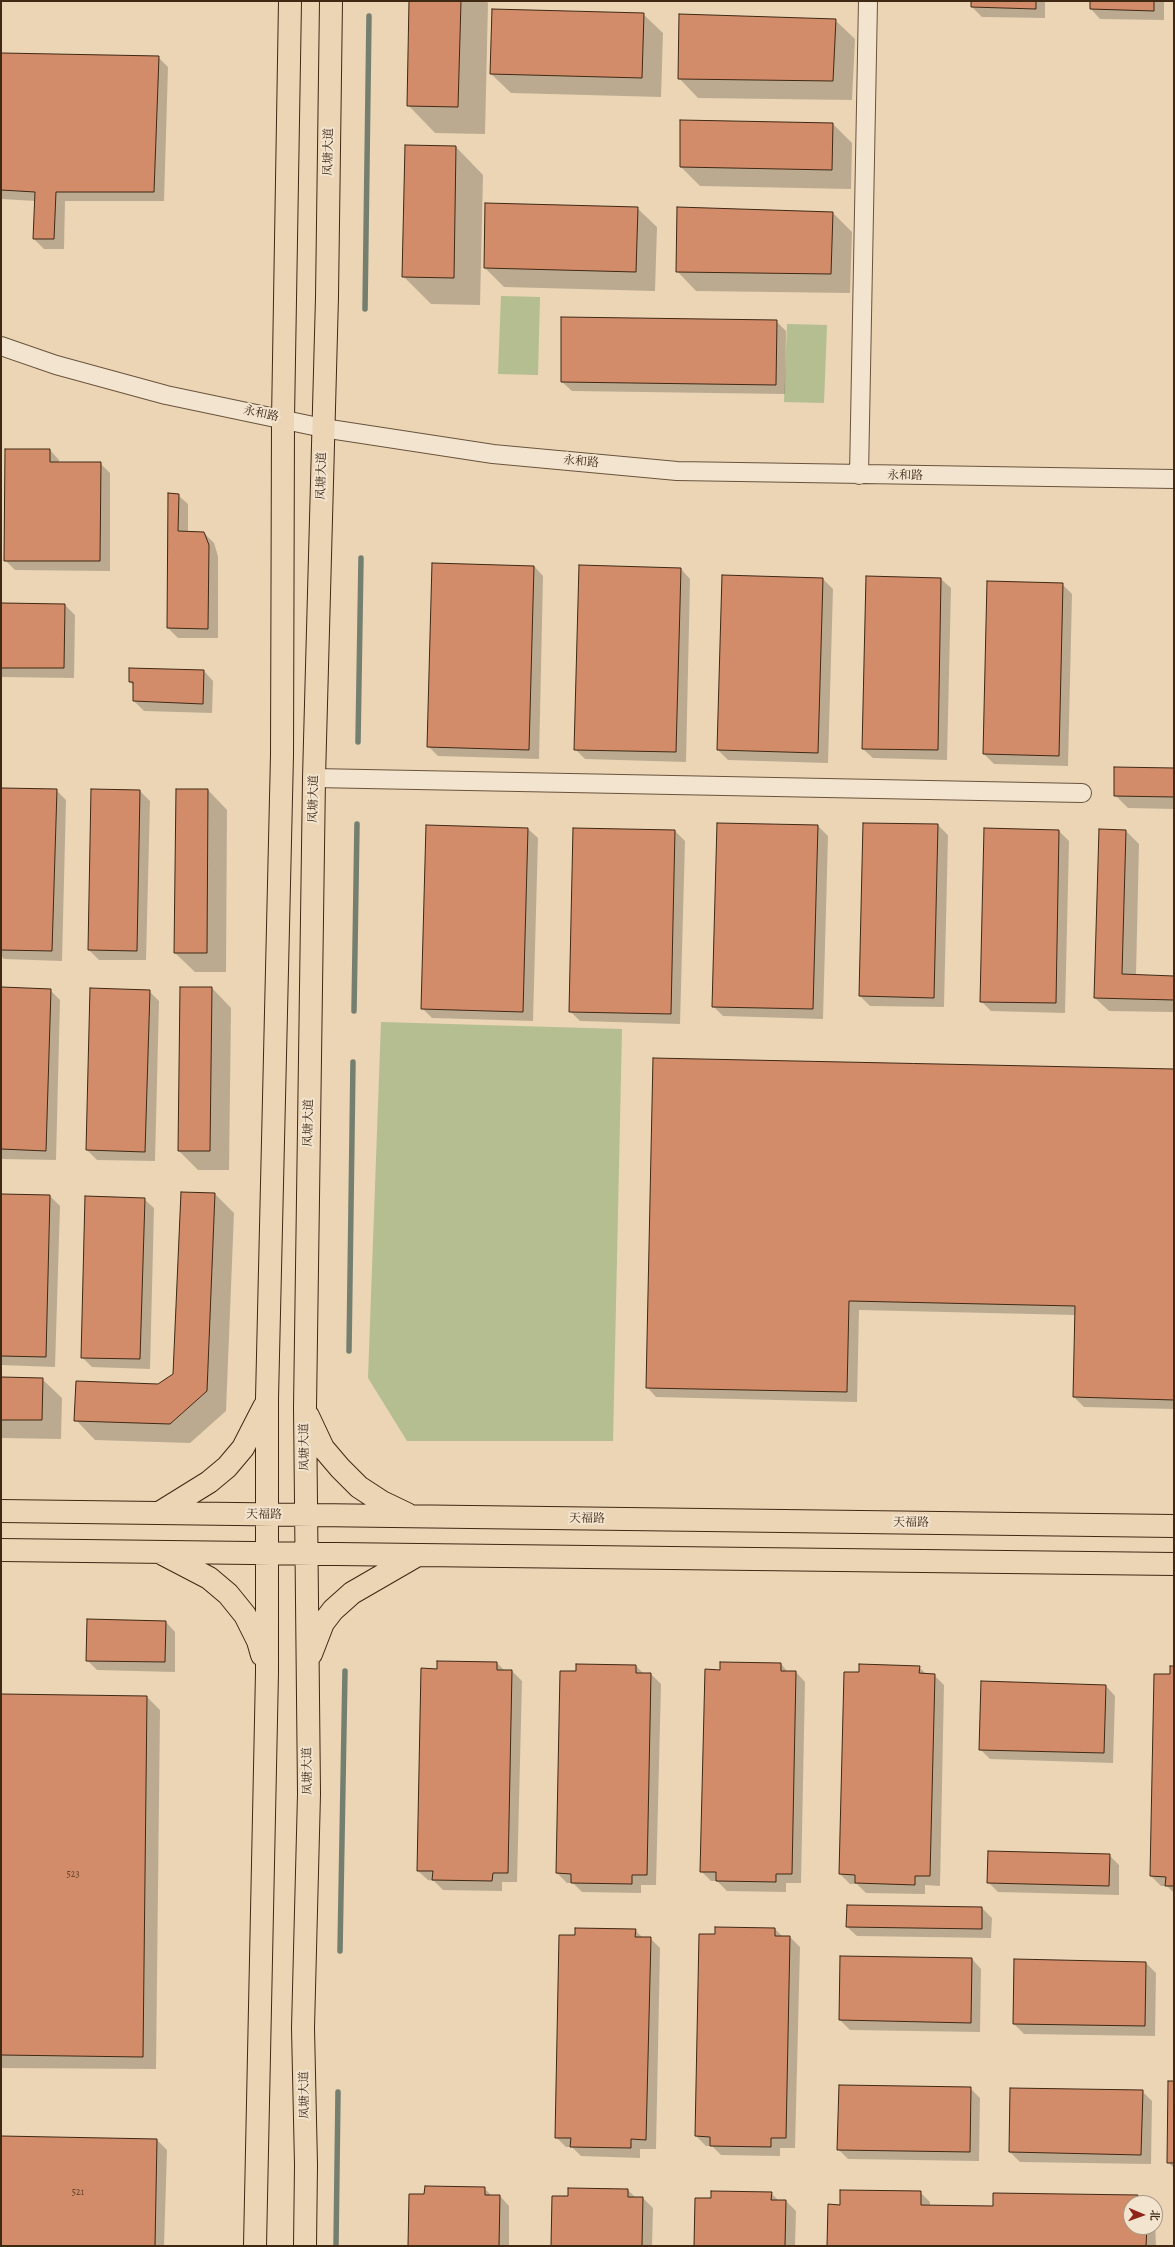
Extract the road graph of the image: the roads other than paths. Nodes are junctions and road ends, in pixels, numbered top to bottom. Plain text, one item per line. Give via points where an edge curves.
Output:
1 (290, 1) edge
2 (331, 1) edge
3 (868, 1) edge
4 (1, 346) edge
5 (283, 419) junction
6 (323, 428) junction
7 (859, 475) junction
8 (1174, 479) edge
9 (314, 778) junction
10 (1082, 793) dead end
11 (267, 1398) junction
12 (305, 1407) junction
13 (1, 1511) edge
14 (158, 1514) junction
15 (267, 1515) junction
16 (306, 1516) junction
17 (416, 1517) junction
18 (1174, 1526) edge
19 (1, 1550) edge
20 (156, 1551) junction
21 (267, 1553) junction
22 (306, 1553) junction
23 (419, 1554) junction
24 (1174, 1564) edge
25 (267, 1672) junction
26 (306, 1683) junction
27 (255, 2246) edge
28 (305, 2246) edge

1 - 5 main road
2 - 6 main road, 凤塘大道
3 - 7 street
4 - 5 street, 永和路 via 56,365 166,395
5 - 6 street, 永和路
5 - 11 main road via 282,763
6 - 7 street, 永和路 via 493,454 677,471
6 - 9 main road, 凤塘大道
7 - 8 street, 永和路
9 - 10 street
9 - 12 main road, 凤塘大道
11 - 14 main road via 243,1448 227,1467 209,1482
11 - 15 main road
12 - 16 main road, 凤塘大道
12 - 17 main road via 312,1428 323,1448 359,1487 382,1502
13 - 14 main road, 天福路
14 - 15 main road, 天福路
15 - 16 main road, 天福路
15 - 21 main road
16 - 17 main road, 天福路
16 - 22 main road, 凤塘大道
17 - 18 main road, 天福路
19 - 20 main road
20 - 21 main road
20 - 25 main road via 209,1578 228,1594 245,1615 258,1640
21 - 22 main road
21 - 25 main road
22 - 23 main road
22 - 26 main road, 凤塘大道
23 - 24 main road
23 - 26 main road via 352,1592 333,1610 323,1623 313,1647
25 - 27 main road
26 - 28 main road, 凤塘大道 via 309,1794 303,2028

